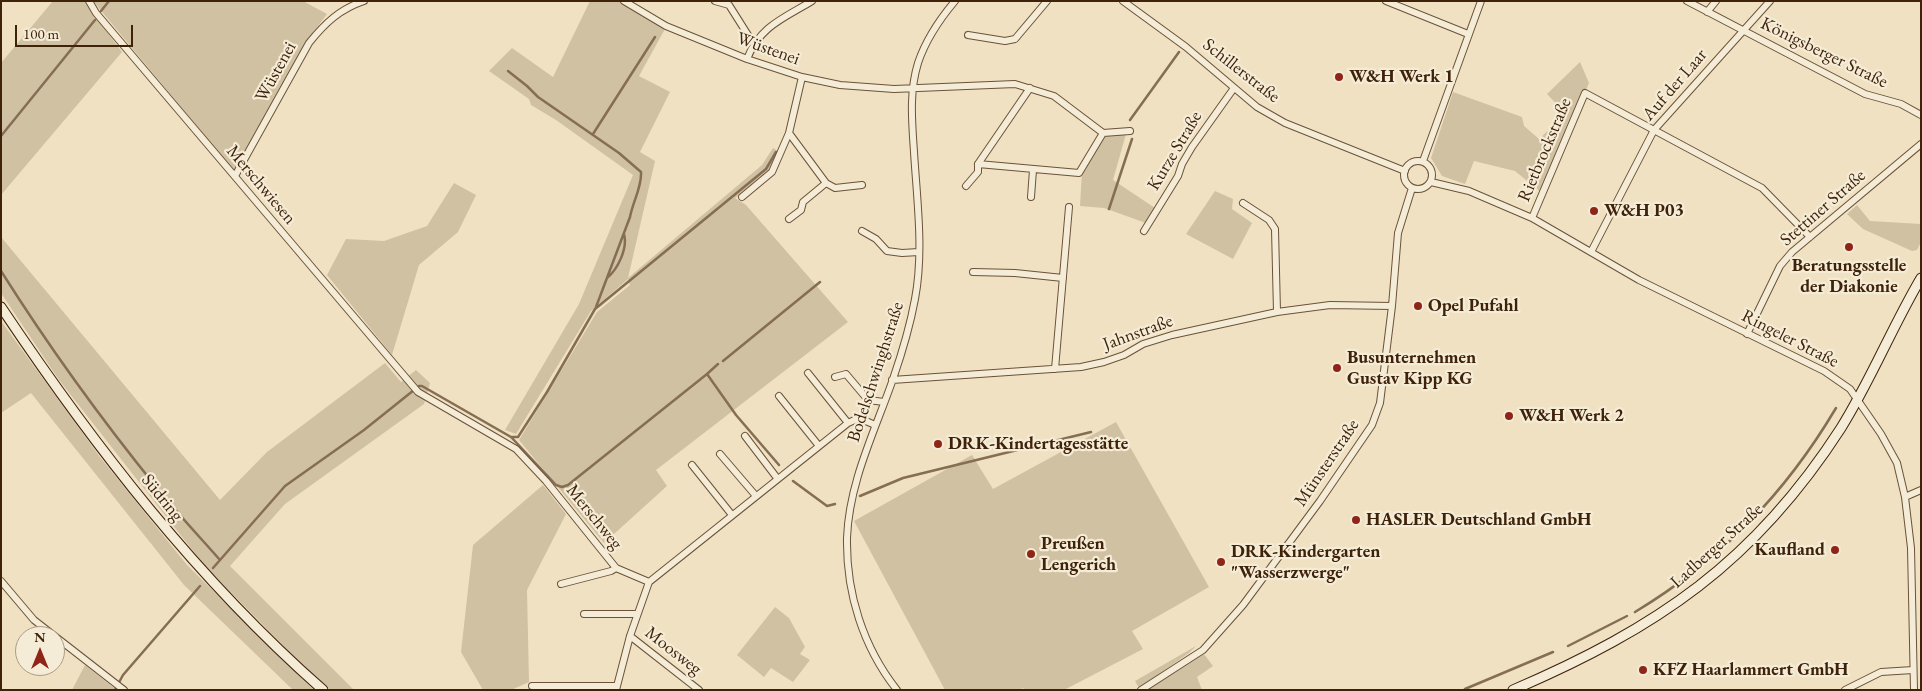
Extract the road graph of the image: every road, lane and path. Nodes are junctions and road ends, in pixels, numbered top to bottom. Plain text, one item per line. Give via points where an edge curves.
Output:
1 (89, 1) edge
2 (364, 1) edge
3 (624, 1) edge
4 (715, 1) edge
5 (812, 1) edge
6 (955, 1) edge
7 (1047, 1) edge
8 (1123, 1) edge
9 (1386, 1) edge
10 (1481, 1) edge
11 (1687, 1) edge
12 (1716, 1) edge
13 (1770, 1) edge
14 (1707, 12) junction
15 (1743, 30) junction
16 (1468, 34) junction
17 (968, 35) dead end
18 (753, 43) junction
19 (747, 59) junction
20 (802, 78) junction
21 (1030, 88) junction
22 (1234, 88) junction
23 (913, 89) junction
24 (1921, 115) edge
25 (1654, 130) junction
26 (1130, 131) dead end
27 (790, 133) junction
28 (1103, 133) junction
29 (1921, 144) edge
30 (1423, 161) junction
31 (978, 164) junction
32 (1033, 170) junction
33 (1404, 171) junction
34 (234, 176) junction
35 (1431, 182) junction
36 (826, 183) junction
37 (862, 185) dead end
38 (966, 186) dead end
39 (1412, 188) junction
40 (742, 197) dead end
41 (1030, 197) dead end
42 (1243, 203) dead end
43 (1069, 207) dead end
44 (1532, 218) junction
45 (789, 219) dead end
46 (862, 231) dead end
47 (1144, 231) dead end
48 (1810, 237) junction
49 (919, 252) junction
50 (1591, 252) junction
51 (973, 272) dead end
52 (1063, 278) junction
53 (1921, 278) edge
54 (1392, 306) junction
55 (1, 307) edge
56 (1277, 312) junction
57 (1747, 334) junction
58 (1055, 369) junction
59 (808, 373) dead end
60 (835, 377) dead end
61 (892, 380) junction
62 (418, 392) joint
63 (779, 396) dead end
64 (1857, 400) junction
65 (884, 402) junction
66 (848, 423) junction
67 (875, 425) junction
68 (745, 436) dead end
69 (819, 446) junction
70 (720, 454) dead end
71 (692, 464) dead end
72 (777, 478) junction
73 (1921, 490) edge
74 (756, 496) junction
75 (1905, 497) junction
76 (732, 515) junction
77 (616, 568) junction
78 (1, 581) edge
79 (649, 582) junction
80 (561, 584) dead end
81 (584, 614) dead end
82 (637, 614) junction
83 (630, 636) junction
84 (1914, 670) junction
85 (532, 686) dead end
86 (123, 688) edge
87 (616, 688) edge
88 (323, 690) edge
89 (699, 690) edge
90 (896, 690) edge
91 (1141, 690) edge
92 (1513, 690) edge
93 (1844, 690) edge
94 (1914, 690) edge

1 - 34 street, Merschwiesen
2 - 34 street, Wüstenei via 334,16 309,43
3 - 19 street, Wüstenei via 666,26
4 - 18 street via 728,5
5 - 18 street
6 - 23 street, Bodelschwinghstraße via 925,46
7 - 17 street via 1015,40
8 - 22 street, Schillerstraße via 1186,47
9 - 16 street
10 - 16 street
11 - 14 street, Königsberger Straße
12 - 14 street
13 - 15 street, Auf der Laar
14 - 15 street, Königsberger Straße
15 - 24 street, Königsberger Straße via 1865,94 1901,104
15 - 25 street, Auf der Laar
16 - 30 street
18 - 19 street
19 - 20 street, Wüstenei
20 - 23 street, Wüstenei via 867,88
20 - 27 street
21 - 23 street, Wüstenei via 1015,84
21 - 28 street, Wüstenei via 1054,96
21 - 31 street
22 - 33 street, Schillerstraße via 1257,108 1285,123
22 - 47 street, Kurze Straße via 1192,146 1178,176
23 - 49 street, Bodelschwinghstraße
25 - 44 street, Rietbrockstraße via 1586,93
25 - 48 street via 1762,188
25 - 50 street, Auf der Laar
26 - 28 street
27 - 36 street
27 - 40 street via 772,172
28 - 32 street via 1079,173
29 - 48 street, Stettiner Straße
30 - 33 street via 1411,162
30 - 35 street via 1432,170
31 - 32 street
31 - 38 street via 978,172
32 - 41 street
33 - 39 street via 1405,181
34 - 62 street, Merschwiesen
35 - 39 street via 1422,189
35 - 44 street, Ringeler Straße via 1469,191
36 - 37 street via 835,188
36 - 45 street
39 - 54 street, Münsterstraße via 1398,233
42 - 56 street via 1269,220 1275,229
43 - 52 street
44 - 50 street, Ringeler Straße
46 - 49 street via 887,251
48 - 57 street, Stettiner Straße via 1780,266
49 - 61 street, Bodelschwinghstraße via 913,307
50 - 57 street, Ringeler Straße
51 - 52 street
52 - 58 street
53 - 64 main road, Ladberger Straße
54 - 56 street, Jahnstraße via 1330,305
54 - 91 street, Münsterstraße via 1380,403 1372,425 1243,605 1203,650
55 - 88 main road, Südring via 77,417 156,517 222,591
56 - 58 street, Jahnstraße via 1172,335 1104,362
57 - 64 street, Ringeler Straße via 1824,371 1850,389
58 - 61 street, Jahnstraße
59 - 66 street
60 - 65 street via 846,374 868,400
61 - 65 street, Bodelschwinghstraße
62 - 77 street, Merschweg via 516,449
63 - 69 street
64 - 75 street, Ringeler Straße via 1891,450
64 - 92 main road, Ladberger Straße via 1818,463 1776,516 1710,578 1628,634
65 - 67 street, Bodelschwinghstraße
66 - 67 street via 859,418
66 - 69 street
67 - 90 street, Bodelschwinghstraße via 851,504 848,563 852,597 863,631 876,660
68 - 72 street
69 - 72 street
70 - 74 street
71 - 76 street
72 - 74 street
73 - 75 street
74 - 76 street
75 - 84 street, Ringeler Straße via 1911,548
76 - 79 street
77 - 79 street, Merschweg
77 - 80 street
78 - 86 street via 34,620
79 - 82 street
81 - 82 street
82 - 83 street
83 - 87 street
83 - 89 street, Moosweg
84 - 93 street via 1881,672
84 - 94 street, Ringeler Straße
85 - 87 street

